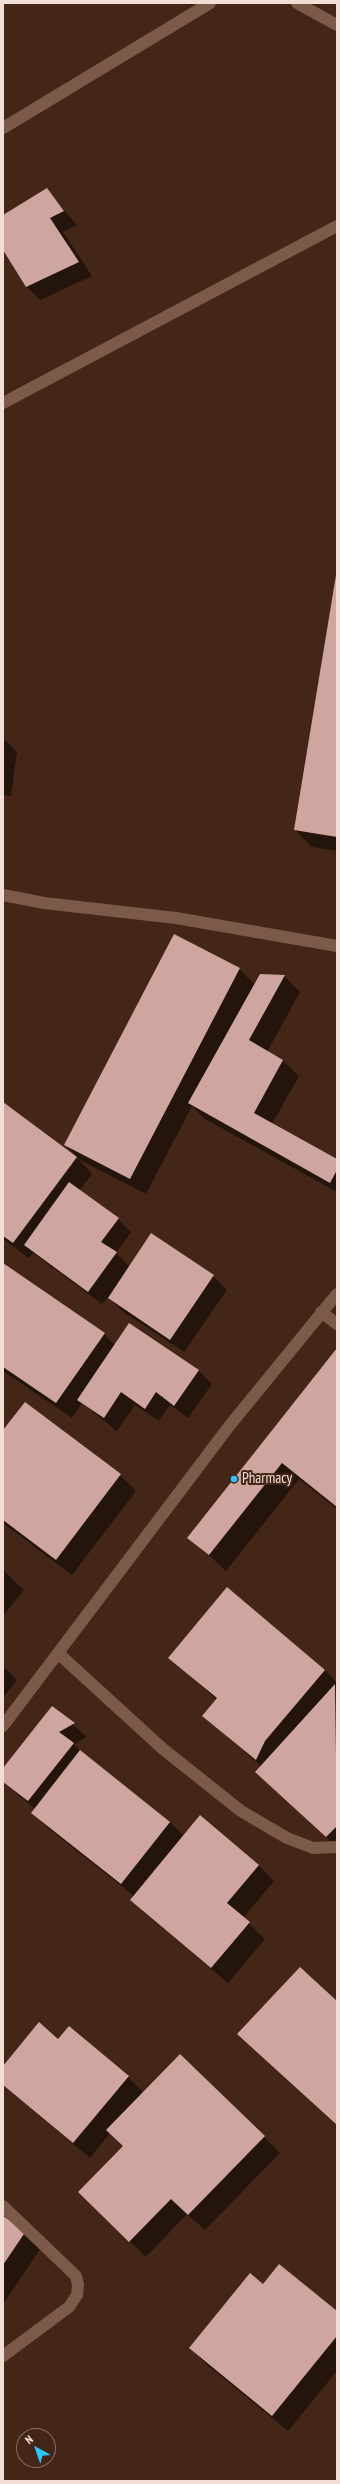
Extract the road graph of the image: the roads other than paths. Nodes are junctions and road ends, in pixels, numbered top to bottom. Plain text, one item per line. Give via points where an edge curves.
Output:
1 (210, 3) edge
2 (297, 3) edge
3 (337, 25) edge
4 (3, 128) edge
5 (337, 226) edge
6 (3, 403) edge
7 (3, 895) edge
8 (337, 946) edge
9 (337, 1294) edge
10 (321, 1312) junction
11 (337, 1324) edge
12 (59, 1654) junction
13 (3, 1726) edge
14 (337, 1847) edge
15 (3, 2206) edge
16 (3, 2356) edge

1 - 4 street
2 - 3 street
5 - 6 street
7 - 8 street via 44,903 176,918
9 - 10 street
10 - 11 street
10 - 12 street via 230,1425
12 - 13 street
12 - 14 street via 162,1749 241,1811 287,1838 313,1848
15 - 16 street via 76,2276 78,2285 77,2294 69,2307

